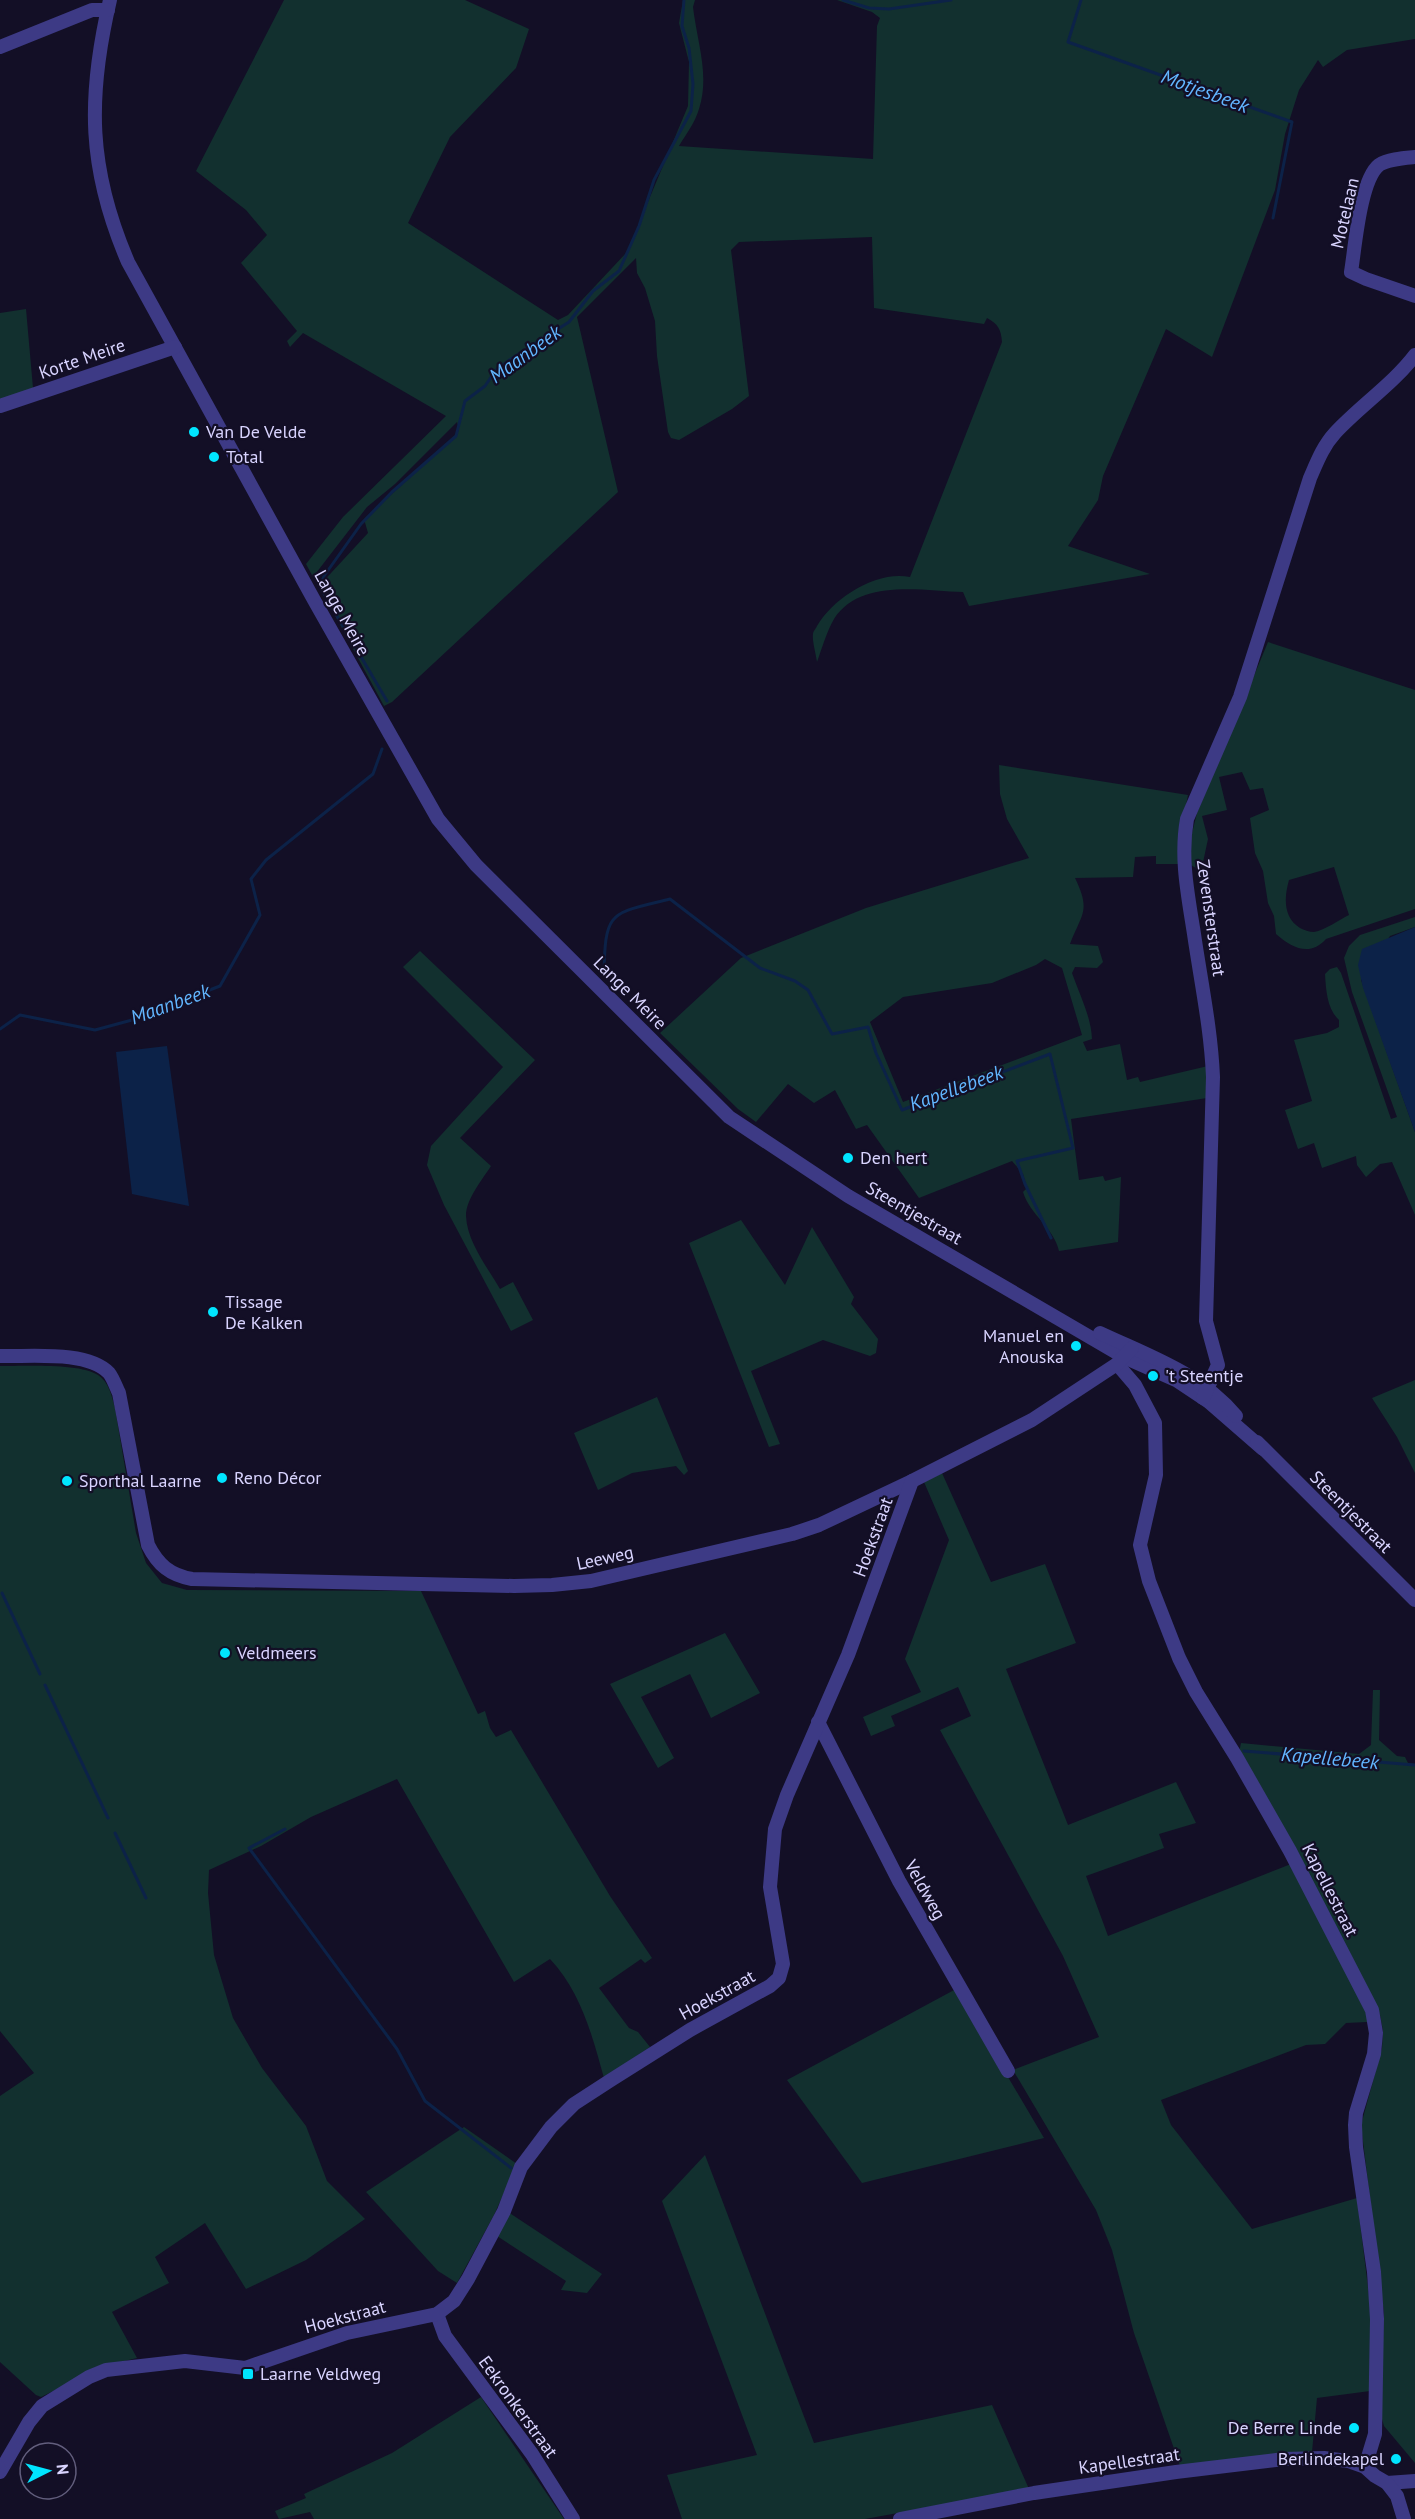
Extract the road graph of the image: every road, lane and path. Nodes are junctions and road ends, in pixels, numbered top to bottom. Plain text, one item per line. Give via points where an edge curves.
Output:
1 (109, 5) edge
2 (0, 47) edge
3 (1415, 157) edge
4 (1415, 296) edge
5 (175, 346) junction
6 (1415, 355) edge
7 (0, 406) edge
8 (758, 1137) joint
9 (0, 1356) edge
10 (1124, 1356) junction
11 (1206, 1393) junction
12 (912, 1481) junction
13 (1415, 1600) edge
14 (818, 1722) junction
15 (1008, 2071) dead end
16 (437, 2314) junction
17 (1365, 2467) junction
18 (0, 2472) edge
19 (1415, 2481) edge
20 (1387, 2483) junction
21 (573, 2519) edge
22 (900, 2519) edge
23 (1404, 2519) edge

1 - 2 street
1 - 5 street, Lange Meire via 98,53 95,90 98,170 128,262
3 - 4 street, Motelaan via 1379,165 1371,176 1351,272
5 - 7 street, Korte Meire
5 - 8 street, Lange Meire via 438,819 476,865 729,1117
6 - 11 street, Zevensterstraat via 1335,433 1320,454 1243,687 1187,819 1185,878 1214,1077 1206,1321 1218,1365
8 - 10 street, Steentjestraat via 848,1196
9 - 12 street, Leeweg via 72,1358 92,1362 110,1373 119,1394 148,1545 165,1569 192,1579 514,1586 591,1581 792,1534
10 - 11 street, Steentjestraat
10 - 12 street, Hoekstraat via 1032,1420
10 - 17 street, Kapellestraat via 1155,1423 1156,1475 1140,1545 1149,1581 1196,1692 1290,1851 1372,2010 1374,2054 1355,2125 1377,2319 1375,2434
11 - 13 street, Steentjestraat
12 - 14 street, Hoekstraat via 849,1655
14 - 15 street, Veldweg via 899,1881
14 - 16 street, Hoekstraat via 775,1829 770,1887 782,1948 779,1978 574,2104 521,2167 504,2211 468,2279 454,2301
16 - 18 street, Hoekstraat via 336,2336 244,2368 184,2361 106,2370 42,2406
16 - 21 street, Eekronkerstraat via 445,2336 532,2454
17 - 20 street, Kapellestraat
17 - 22 street, Kapellestraat via 1324,2458 1284,2458 1034,2493
19 - 20 street
20 - 23 street

